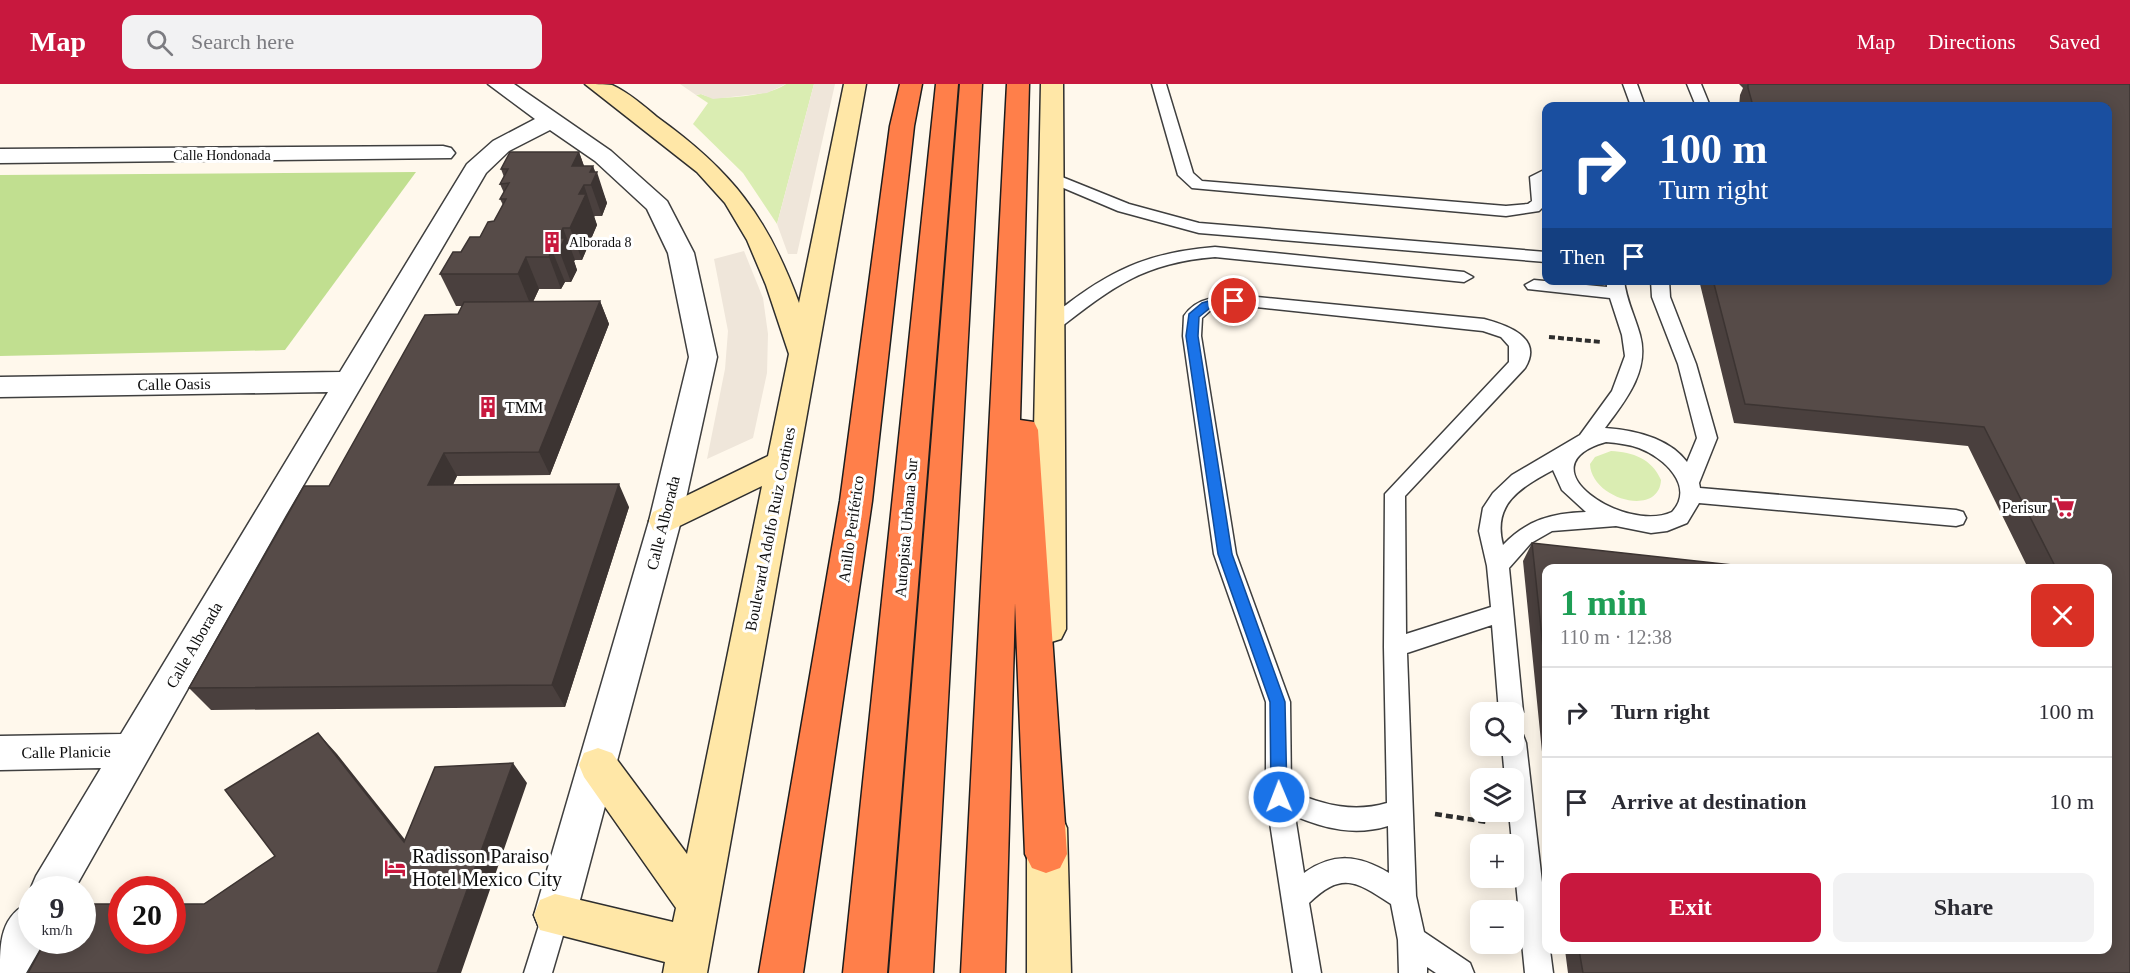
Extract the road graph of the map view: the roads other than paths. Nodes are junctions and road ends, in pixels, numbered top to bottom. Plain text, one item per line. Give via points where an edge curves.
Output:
1 (499, 84) edge
2 (596, 84) edge
3 (855, 84) edge
4 (911, 84) edge
5 (947, 84) edge
6 (972, 84) edge
7 (1018, 84) edge
8 (1052, 84) edge
9 (1159, 84) edge
10 (1630, 84) edge
11 (1695, 84) edge
12 (1637, 102) edge
13 (1702, 102) edge
14 (551, 120) junction
15 (443, 153) dead end
16 (0, 156) edge
17 (1542, 176) edge
18 (1052, 178) junction
19 (1013, 237) junction
20 (1542, 257) edge
21 (1464, 278) dead end
22 (1534, 285) dead end
23 (1660, 285) edge
24 (1616, 287) edge
25 (1051, 326) junction
26 (804, 356) junction
27 (348, 382) junction
28 (0, 387) edge
29 (1588, 438) junction
30 (1565, 455) junction
31 (783, 462) junction
32 (1691, 488) junction
33 (1956, 518) dead end
34 (664, 520) junction
35 (1616, 520) junction
36 (1498, 566) junction
37 (1501, 613) junction
38 (1395, 647) junction
39 (1510, 702) edge
40 (132, 751) junction
41 (0, 753) edge
42 (1515, 756) edge
43 (598, 765) junction
44 (1279, 797) junction
45 (1401, 810) junction
46 (1046, 854) junction
47 (59, 876) edge
48 (1403, 896) junction
49 (1295, 899) junction
50 (699, 904) junction
51 (555, 915) junction
52 (1412, 940) junction
53 (18, 946) edge
54 (688, 960) edge
55 (2, 973) edge
56 (538, 973) edge
57 (782, 973) edge
58 (865, 973) edge
59 (911, 973) edge
60 (983, 973) edge
61 (1048, 973) edge
62 (1307, 973) edge
63 (1413, 973) edge
64 (1460, 973) edge
65 (1539, 973) edge

1 - 14 street, Calle Alborada
2 - 26 main road via 644,117 719,181 750,225 770,265
3 - 26 main road, Boulevard Adolfo Ruiz Cortines
4 - 57 highway, Anillo Periférico via 902,126 856,501
5 - 58 highway, Autopista Urbana Sur
6 - 59 highway, Autopista Urbana Sur
7 - 19 highway
8 - 18 main road
9 - 17 lane via 1186,175 1198,185 1506,211 1533,208 1540,202
10 - 12 lane
11 - 13 lane
14 - 27 street, Calle Alborada via 501,146 477,168
14 - 34 street, Calle Alborada via 603,156 658,206 681,253 703,357
15 - 16 street, Calle Hondonada
18 - 20 lane via 1109,205 1154,220 1199,228
18 - 25 main road
19 - 46 highway
19 - 60 highway
21 - 25 lane via 1215,252 1190,253 1142,263 1111,280
22 - 24 lane
23 - 32 lane via 1707,438
24 - 29 lane via 1634,345 1631,376
25 - 46 main road
26 - 31 main road, Boulevard Adolfo Ruiz Cortines
27 - 28 street, Calle Oasis
27 - 40 street, Calle Alborada
29 - 30 lane
29 - 32 lane via 1606,435 1647,443 1680,466
30 - 35 lane via 1565,476 1579,498
30 - 36 lane via 1532,472 1502,495 1489,521
31 - 34 main road
31 - 50 main road, Boulevard Adolfo Ruiz Cortines
32 - 33 lane
32 - 35 lane via 1688,509 1676,519 1659,525
34 - 43 street, Calle Alborada
35 - 36 lane via 1554,520 1520,538
36 - 37 lane
37 - 38 lane
37 - 39 lane
38 - 44 lane via 1395,494 1518,364 1520,346 1507,332 1484,325 1247,301 1206,305 1193,316 1194,348 1225,554 1278,702
38 - 45 lane
40 - 41 street, Calle Planicie
40 - 47 street, Calle Alborada
42 - 65 lane
43 - 50 main road
43 - 51 street, Calle Alborada
44 - 45 lane via 1319,815 1347,820 1373,820
44 - 49 lane
45 - 48 lane
46 - 61 main road
48 - 49 lane via 1367,872 1348,867 1328,871 1312,880
48 - 52 lane
49 - 62 lane
50 - 54 main road, Boulevard Adolfo Ruiz Cortines
51 - 54 main road
51 - 56 lane, Calle Alborada
52 - 63 lane
52 - 64 lane
53 - 55 street

